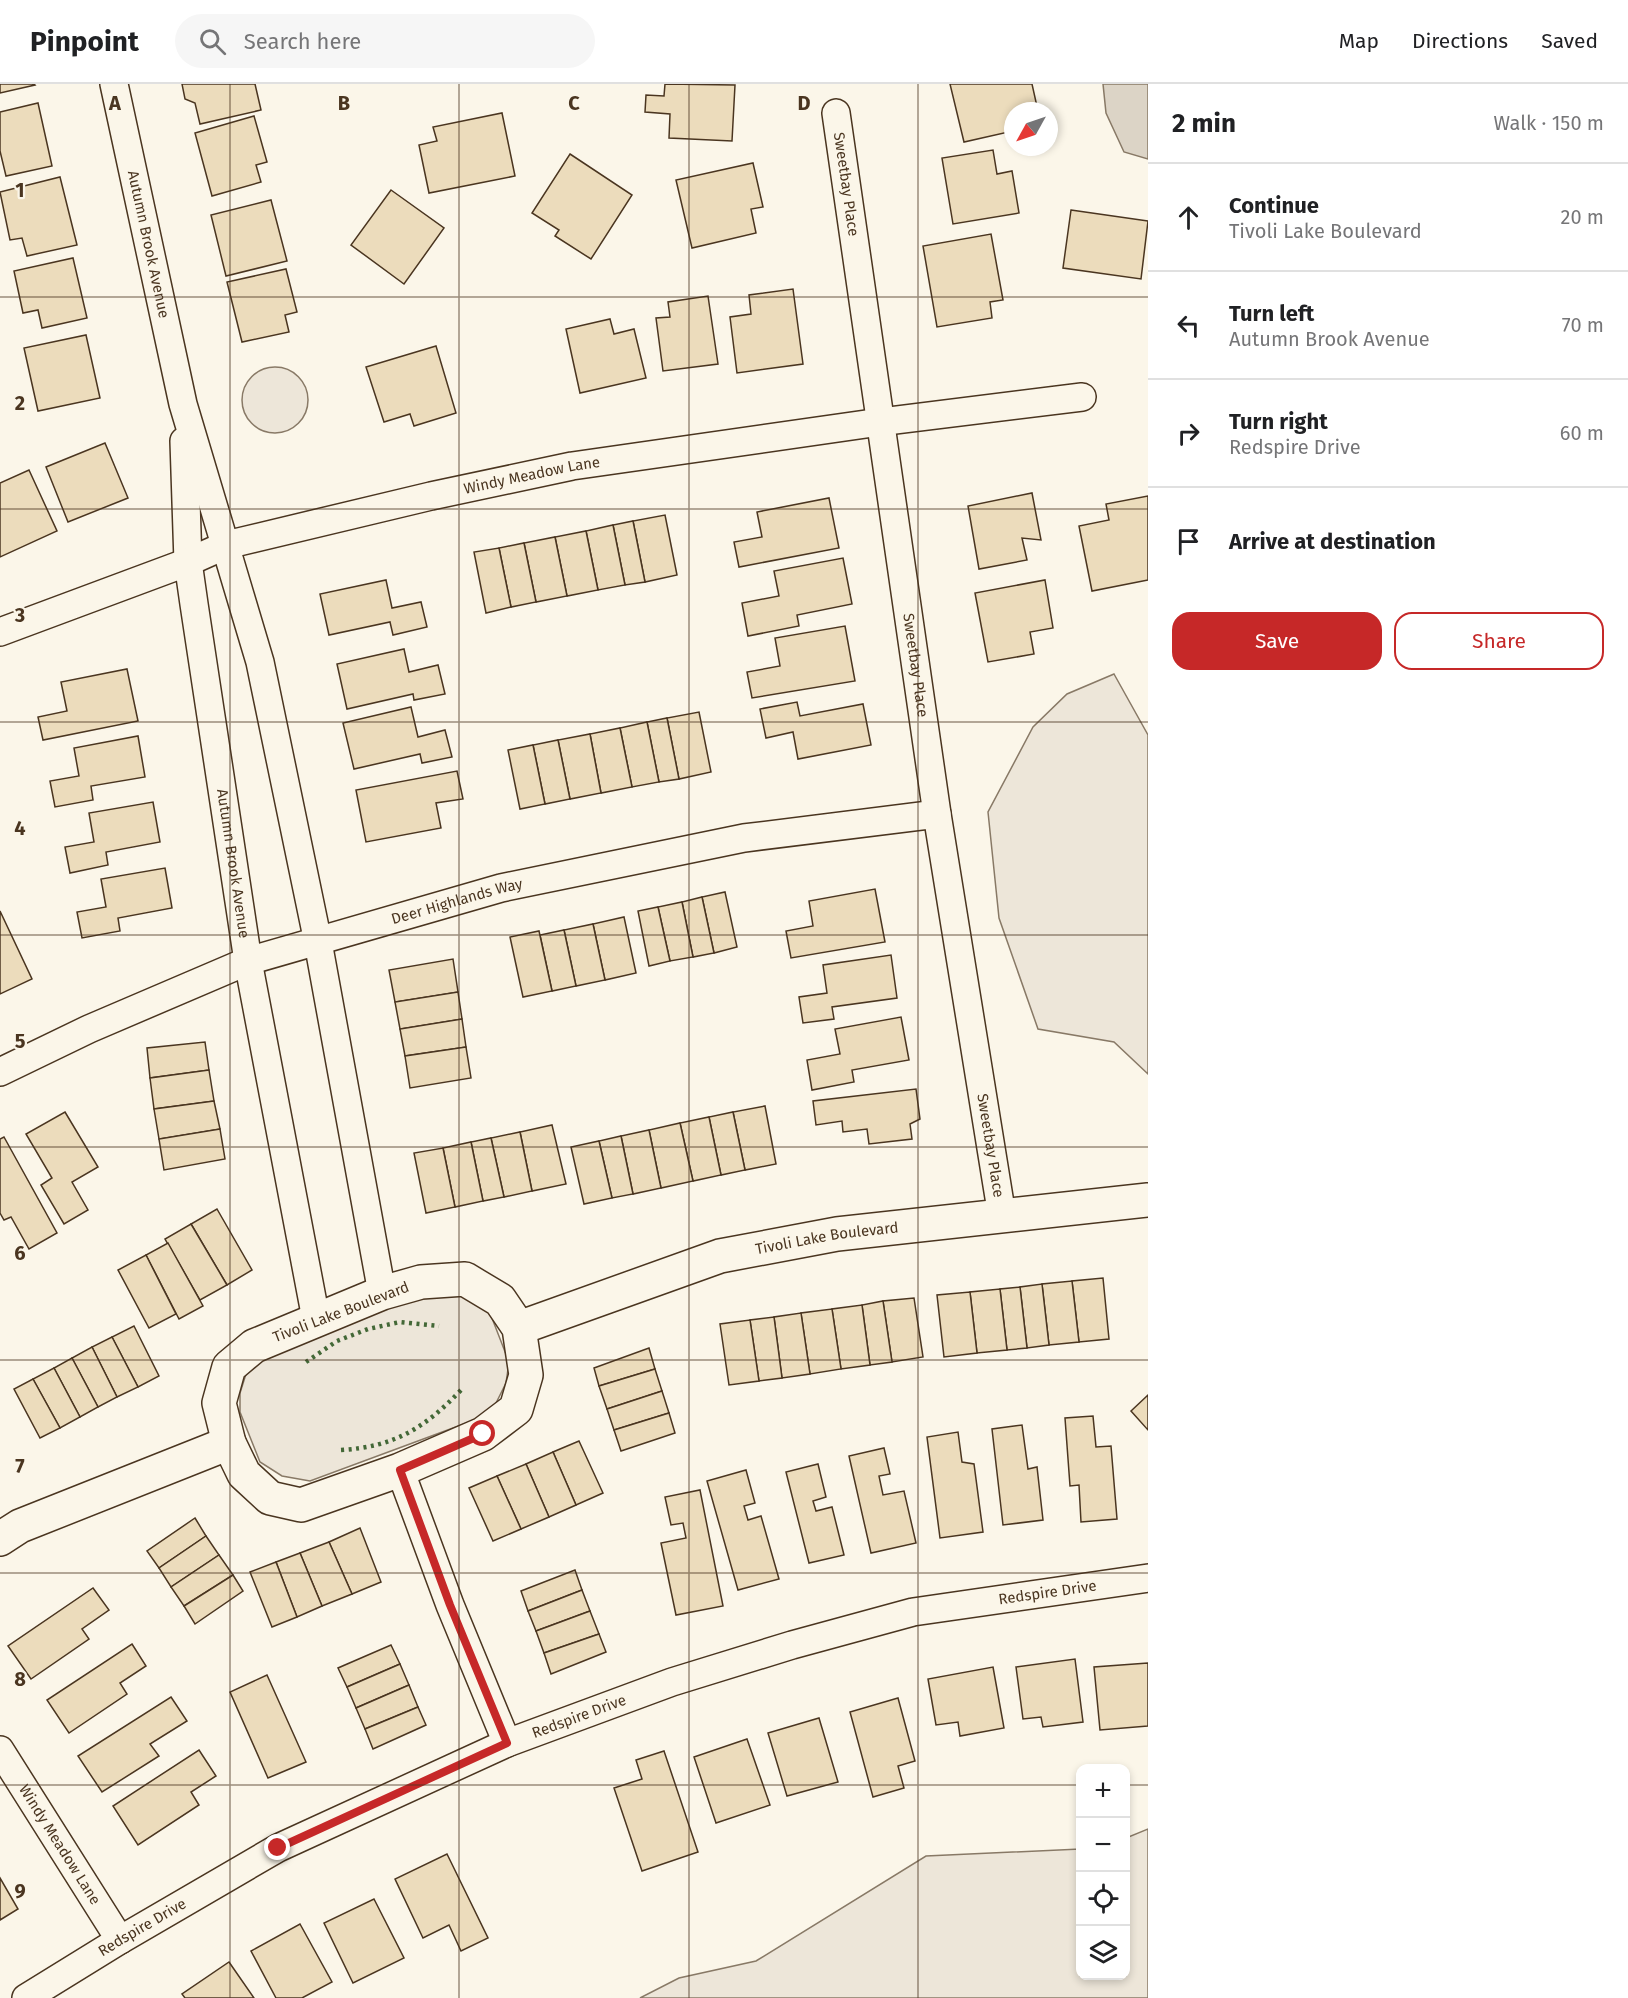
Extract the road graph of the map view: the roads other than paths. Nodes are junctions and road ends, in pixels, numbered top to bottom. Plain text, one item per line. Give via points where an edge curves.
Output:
1 (114, 84) edge
2 (836, 113) dead end
3 (1082, 397) dead end
4 (183, 404) junction
5 (880, 422) junction
6 (226, 545) junction
7 (188, 562) junction
8 (0, 632) edge
9 (937, 814) junction
10 (318, 942) junction
11 (248, 961) junction
12 (0, 1072) edge
13 (1148, 1200) edge
14 (1002, 1216) junction
15 (382, 1293) junction
16 (316, 1319) junction
17 (519, 1328) junction
18 (229, 1443) junction
19 (400, 1470) junction
20 (0, 1539) edge
21 (1148, 1578) edge
22 (507, 1743) junction
23 (0, 1750) edge
24 (120, 1940) junction
25 (27, 1998) edge

1 - 4 street, Autumn Brook Avenue
2 - 5 street, Sweetbay Place
3 - 5 street, Windy Meadow Lane
4 - 6 street, Autumn Brook Avenue
4 - 7 street, Autumn Brook Avenue
5 - 6 street, Windy Meadow Lane via 572,466
5 - 9 street, Sweetbay Place
6 - 7 street, Windy Meadow Lane
6 - 10 street, Autumn Brook Avenue via 260,662
7 - 8 street, Windy Meadow Lane
7 - 11 street, Autumn Brook Avenue
9 - 10 street, Deer Highlands Way via 744,838 501,888
9 - 14 street, Sweetbay Place
10 - 11 street, Deer Highlands Way
10 - 15 street, Autumn Brook Avenue
11 - 12 street, Deer Highlands Way
11 - 16 street, Autumn Brook Avenue
13 - 14 street, Tivoli Lake Boulevard
14 - 17 street, Tivoli Lake Boulevard via 837,1234 720,1256
15 - 16 street, Tivoli Lake Boulevard
15 - 17 street, Tivoli Lake Boulevard via 421,1282 465,1279 500,1300
16 - 18 street, Tivoli Lake Boulevard via 254,1346 229,1367 219,1402
17 - 19 street, Tivoli Lake Boulevard via 526,1375 516,1409 483,1434
18 - 19 street, Tivoli Lake Boulevard via 244,1474 270,1498 301,1505
18 - 20 street via 20,1526
19 - 22 street
21 - 22 street, Redspire Drive via 913,1612 792,1644 672,1682
22 - 24 street, Redspire Drive via 278,1848
23 - 24 street, Windy Meadow Lane
24 - 25 street, Redspire Drive

